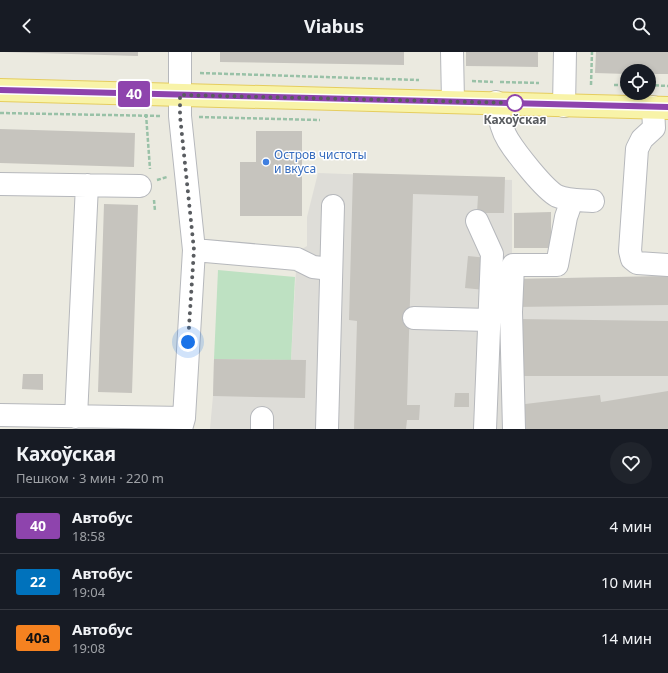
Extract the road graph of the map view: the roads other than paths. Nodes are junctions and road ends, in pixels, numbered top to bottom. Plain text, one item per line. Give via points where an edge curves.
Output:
1 (452, 52) edge
2 (565, 52) edge
3 (180, 62) edge
4 (0, 90) edge
5 (453, 91) junction
6 (180, 95) junction
7 (564, 95) junction
8 (496, 102) junction
9 (661, 107) edge
10 (0, 184) edge
11 (86, 185) junction
12 (148, 186) road end
13 (572, 200) junction
14 (593, 201) dead end
15 (333, 206) dead end
16 (477, 221) dead end
17 (194, 250) junction
18 (668, 265) edge
19 (331, 269) junction
20 (414, 318) dead end
21 (489, 320) junction
22 (76, 417) junction
23 (13, 420) edge
24 (182, 424) edge
25 (327, 429) edge
26 (484, 429) edge
27 (514, 429) edge

1 - 5 street
2 - 7 street
3 - 6 street
4 - 6 main road
5 - 6 main road
5 - 8 main road
6 - 17 street
7 - 8 main road
7 - 9 main road
8 - 13 street via 501,125 508,140 542,184 556,195
9 - 18 street via 654,128 642,139 637,149 630,251 632,259 637,263
10 - 11 street
11 - 12 street
11 - 22 street
13 - 14 street
13 - 27 street via 566,217 558,265 513,265 511,312
15 - 19 street
16 - 21 street via 492,254
17 - 19 street via 297,259 313,267
17 - 24 street
19 - 25 street
20 - 21 street
21 - 26 street
22 - 23 street
22 - 24 street

